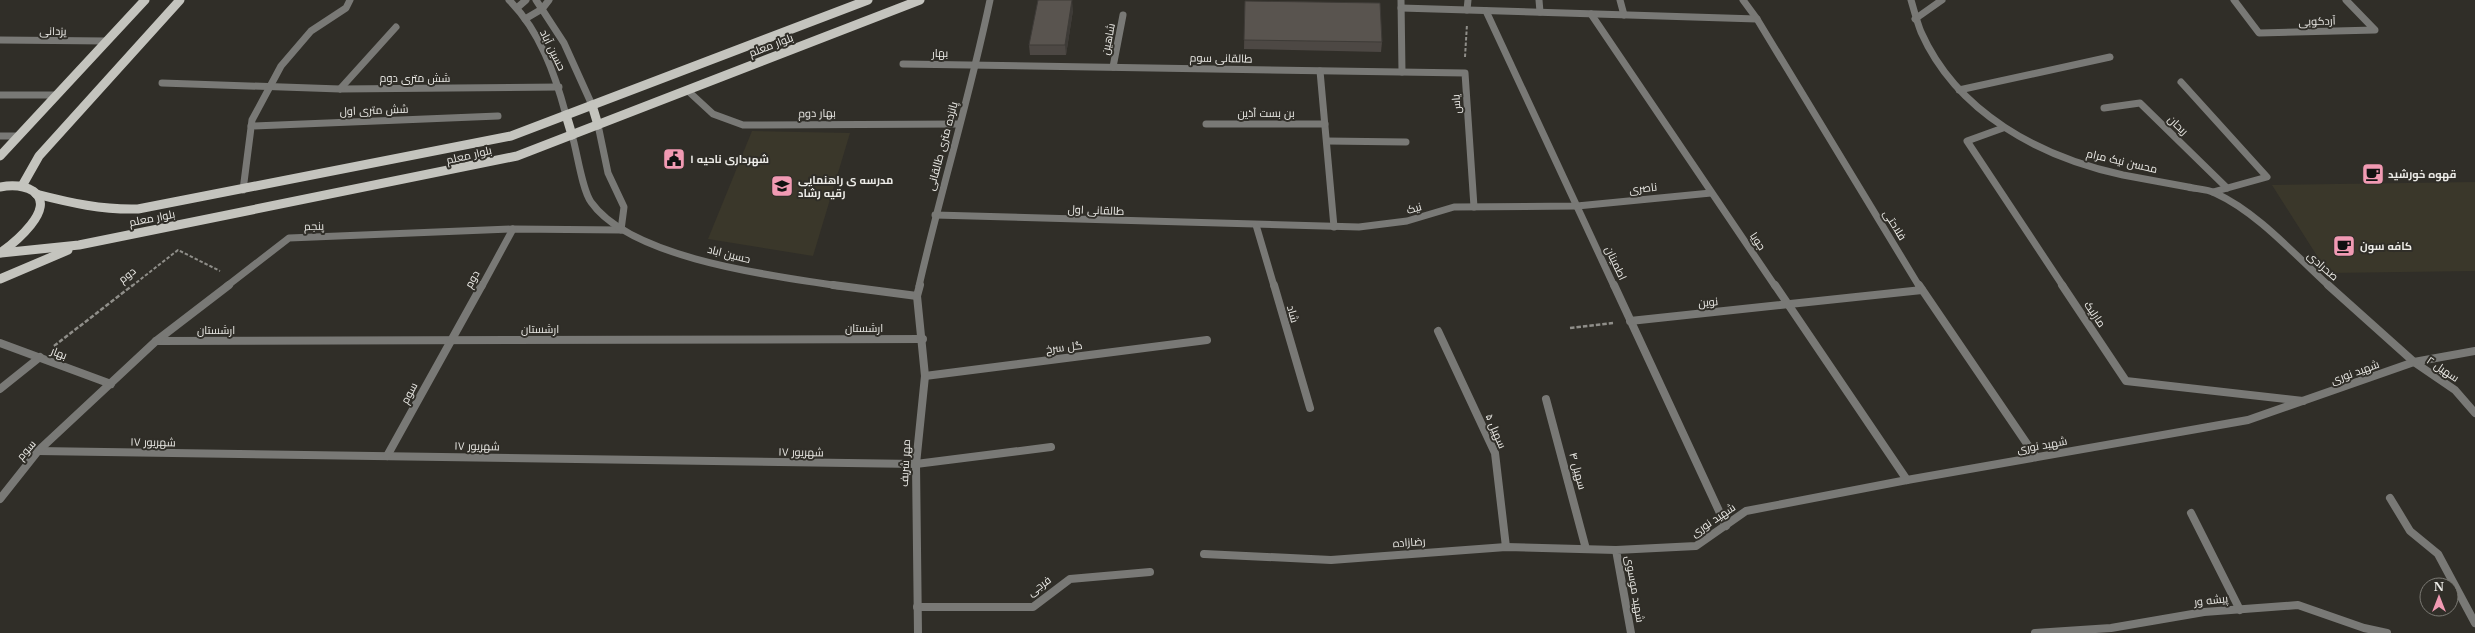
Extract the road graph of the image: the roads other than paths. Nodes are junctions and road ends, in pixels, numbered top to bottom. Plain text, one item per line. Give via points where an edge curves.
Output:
1 (145, 0) edge
2 (180, 0) edge
3 (350, 0) edge
4 (509, 0) edge
5 (526, 0) edge
6 (536, 0) edge
7 (549, 0) edge
8 (868, 0) edge
9 (920, 0) edge
10 (1401, 0) edge
11 (1468, 0) edge
12 (1539, 0) edge
13 (1620, 0) edge
14 (1743, 0) edge
15 (1911, 0) edge
16 (1942, 0) edge
17 (2234, 0) edge
18 (2346, 0) edge
19 (988, 1) edge
20 (518, 7) junction
21 (1401, 8) junction
22 (542, 9) junction
23 (1467, 10) junction
24 (1486, 10) junction
25 (1540, 12) junction
26 (1591, 14) junction
27 (1123, 15) dead end
28 (1624, 15) junction
29 (525, 19) junction
30 (1757, 19) junction
31 (1915, 19) junction
32 (396, 27) dead end
33 (0, 40) edge
34 (106, 41) junction
35 (2110, 57) dead end
36 (903, 64) dead end
37 (977, 64) junction
38 (1113, 67) junction
39 (1320, 71) junction
40 (1402, 72) junction
41 (1465, 73) joint
42 (2181, 82) dead end
43 (162, 83) dead end
44 (559, 87) junction
45 (270, 88) junction
46 (340, 89) junction
47 (687, 90) junction
48 (1959, 90) junction
49 (0, 95) edge
50 (57, 95) junction
51 (592, 105) junction
52 (2104, 108) dead end
53 (566, 115) junction
54 (498, 116) dead end
55 (959, 124) junction
56 (1206, 124) dead end
57 (1325, 124) junction
58 (598, 125) junction
59 (251, 126) junction
60 (2003, 128) junction
61 (572, 135) junction
62 (0, 136) edge
63 (19, 136) junction
64 (1327, 141) junction
65 (1406, 142) dead end
66 (0, 156) edge
67 (22, 186) junction
68 (0, 187) edge
69 (2227, 188) junction
70 (243, 190) junction
71 (1712, 192) junction
72 (2213, 192) junction
73 (36, 194) junction
74 (1577, 206) junction
75 (1474, 207) junction
76 (935, 215) junction
77 (1256, 225) junction
78 (1334, 227) junction
79 (513, 229) junction
80 (621, 230) junction
81 (79, 245) junction
82 (0, 253) edge
83 (0, 279) edge
84 (1922, 290) junction
85 (916, 296) junction
86 (1789, 306) junction
87 (1630, 321) junction
88 (1438, 331) dead end
89 (923, 339) junction
90 (450, 340) junction
91 (1207, 340) dead end
92 (156, 341) junction
93 (0, 343) edge
94 (2475, 351) edge
95 (40, 357) junction
96 (2414, 362) junction
97 (925, 376) junction
98 (111, 384) junction
99 (0, 388) edge
100 (1546, 399) dead end
101 (2305, 402) junction
102 (1310, 408) dead end
103 (2475, 413) edge
104 (73, 420) joint
105 (1051, 446) dead end
106 (38, 451) junction
107 (387, 456) junction
108 (2036, 457) junction
109 (916, 464) junction
110 (1907, 480) junction
111 (2390, 498) dead end
112 (0, 499) edge
113 (2191, 513) dead end
114 (1726, 526) junction
115 (1506, 547) junction
116 (1586, 549) junction
117 (1616, 550) junction
118 (1204, 554) dead end
119 (1150, 572) dead end
120 (916, 608) junction
121 (2240, 610) junction
122 (2475, 623) edge
123 (918, 633) edge
124 (1631, 633) edge
125 (2035, 633) edge
126 (2387, 633) edge

1 - 34 main road
2 - 67 main road via 39,156
3 - 45 street via 346,8 311,31 281,66
4 - 20 street, حسین آباد
5 - 20 street
6 - 22 street, حسین آباد
7 - 22 street
8 - 51 main road, بلوار معلم
9 - 47 main road, بلوار معلم
10 - 21 street
11 - 23 street
12 - 25 street
13 - 28 street
14 - 30 street, فلاحتی
15 - 31 street, محسن نیک مرام
16 - 31 street
17 - 18 street, آردکوبی via 2259,33 2375,30
19 - 37 street, پانزده متری طالقانی
20 - 29 street, حسین آباد
21 - 23 street
21 - 40 street
22 - 29 street
22 - 51 street, حسین آباد via 564,43
23 - 24 street
24 - 25 street
24 - 74 street, اطمینان
25 - 26 street
26 - 28 street
26 - 71 street, جویا
27 - 38 street, شاهین
28 - 30 street
29 - 44 street, حسین آباد
30 - 84 street, فلاحتی
31 - 48 street, محسن نیک مرام via 1933,56
32 - 46 street
33 - 34 street, یزدانی
34 - 50 main road
35 - 48 street
36 - 37 street, بهار
37 - 38 street, طالقانی سوم
37 - 55 street, پانزده متری طالقانی
38 - 39 street, طالقانی سوم
39 - 40 street, طالقانی سوم
39 - 57 street
40 - 41 street, طالقانی سوم
41 - 75 street, یاس
42 - 69 street via 2267,177
43 - 45 street, شش متری دوم
44 - 46 street, شش متری دوم
44 - 53 street, حسین آباد
45 - 46 street, شش متری دوم
45 - 59 street
47 - 55 street, بهار دوم via 713,114 743,125
47 - 58 main road, بلوار معلم
48 - 60 street, محسن نیک مرام
49 - 50 street
50 - 63 main road
51 - 53 main road, بلوار معلم
51 - 58 main road
52 - 69 street, ریحان via 2140,103
53 - 61 main road
53 - 70 main road, بلوار معلم via 511,136
54 - 59 street, شش متری اول
55 - 76 street, پانزده متری طالقانی
56 - 57 street, بن بست آذین
57 - 64 street
58 - 61 main road, بلوار معلم
58 - 80 street via 608,172 624,207
59 - 70 street
60 - 72 street, محسن نیک مرام via 2051,153 2094,168
60 - 101 street, مارلیک via 1967,141 2126,380
61 - 80 street, حسین اباد via 591,201
61 - 81 main road, بلوار معلم via 517,156
62 - 63 street
63 - 66 main road
64 - 65 street
64 - 78 street
67 - 68 main road
67 - 73 main road, بلوار معلم via 32,189
69 - 72 street
70 - 73 main road, بلوار معلم via 138,209 111,210 81,206
71 - 74 street, ناصری
71 - 86 street, جویا
72 - 96 street, صحرادی via 2240,206
73 - 82 main road via 40,204 32,223 17,240
74 - 75 street, نیک
74 - 87 street, اطمینان
75 - 78 street, نیک via 1454,207 1407,221 1359,227
76 - 77 street, طالقانی اول
76 - 85 street, پانزده متری طالقانی
77 - 78 street, نیک
77 - 102 street, شاد
79 - 80 street, پنجم
79 - 90 street, دوم
79 - 92 street, پنجم via 289,238
80 - 85 street, حسین اباد via 664,250 766,275
81 - 82 main road, بلوار معلم
81 - 83 main road
84 - 86 street, نوین
84 - 108 street, فلاحتی
85 - 89 street, مهر شریف
86 - 87 street, نوین
86 - 110 street, جویا
87 - 114 street, اطمینان
88 - 115 street, سهیل ۵ via 1494,452
89 - 90 street, ارشستان
89 - 97 street, مهر شریف
90 - 92 street, ارشستان
90 - 107 street, سوم
91 - 97 street, گل سرخ
92 - 98 street, پنجم
93 - 95 street, بهار
94 - 96 street, شهید نوری
95 - 98 street, بهار
95 - 99 street
96 - 101 street, شهید نوری
96 - 103 street, سهیل ۲ via 2435,374 2462,395
97 - 109 street, مهر شریف
98 - 104 street, پنجم
100 - 116 street, سهیل ۴
101 - 108 street, شهید نوری via 2248,420
104 - 106 street, سوم
105 - 109 street, ۱۷ شهریور
106 - 107 street, ۱۷ شهریور
106 - 112 street, سوم
107 - 109 street, ۱۷ شهریور
108 - 110 street, شهید نوری
109 - 120 street, مهر شریف
110 - 114 street, شهید نوری via 1746,512
111 - 122 street via 2410,531 2438,554
113 - 121 street
114 - 117 street, شهید نوری via 1696,546
115 - 116 street, رضازاده
115 - 118 street, رضازاده via 1331,560
116 - 117 street, رضازاده
117 - 124 street, شهید موسوی
119 - 120 street, فرجی via 1070,579 1033,607
120 - 123 street, مهر شریف
121 - 125 street, پیشه ور via 2204,612 2111,628
121 - 126 street, پیشه ور via 2298,605 2364,628

